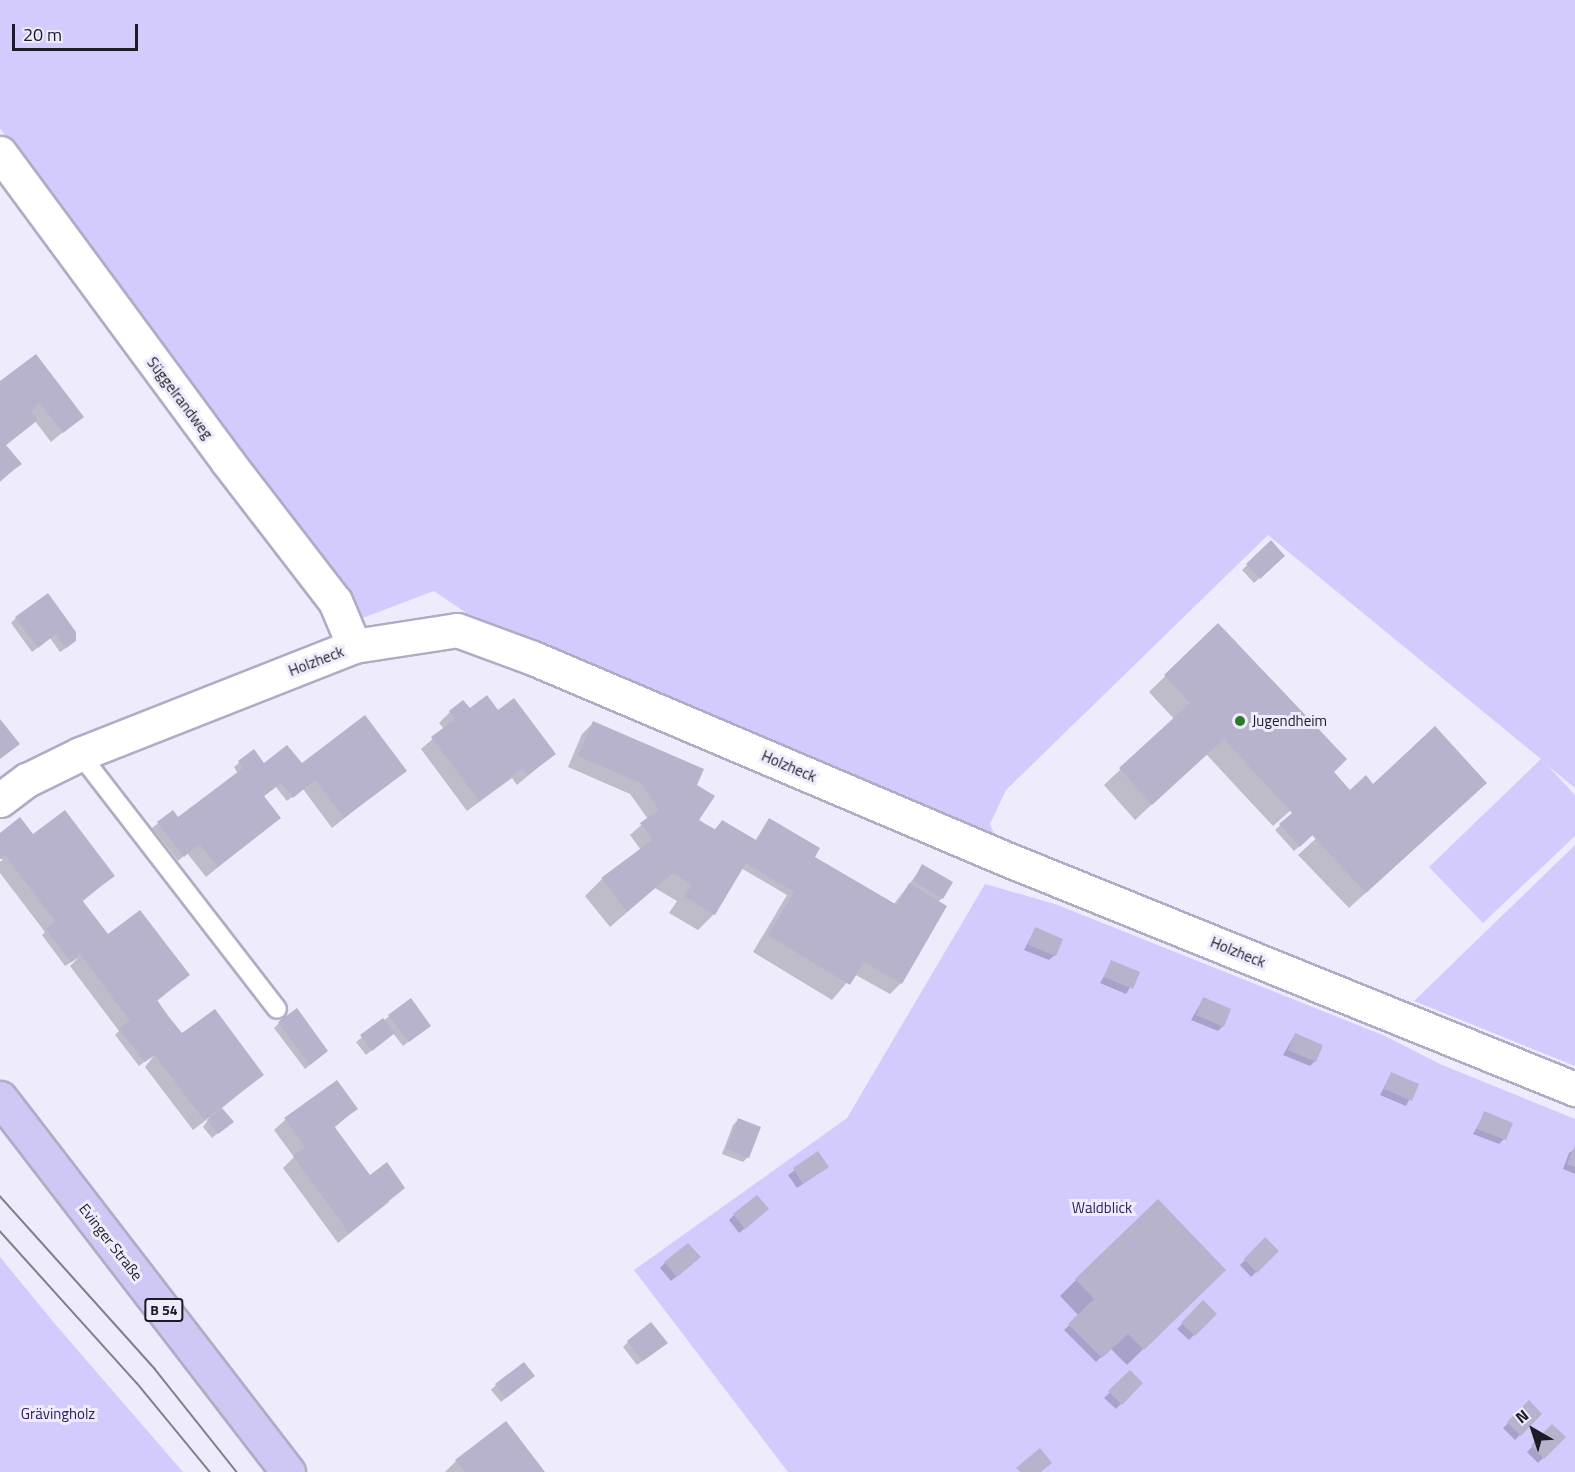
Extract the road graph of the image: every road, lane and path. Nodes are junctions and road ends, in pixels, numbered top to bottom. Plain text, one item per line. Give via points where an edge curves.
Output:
1 (0, 153) edge
2 (354, 646) junction
3 (80, 753) junction
4 (0, 800) edge
5 (277, 1009) dead end
6 (1575, 1089) edge
7 (0, 1098) edge
8 (288, 1472) edge

1 - 2 street, Süggelrandweg via 334,602
2 - 3 street, Holzheck
2 - 6 street, Holzheck via 457,630 533,658 1004,858
3 - 4 street, Holzheck via 27,780
3 - 5 lane
7 - 8 main road, Evinger Straße / B 54

